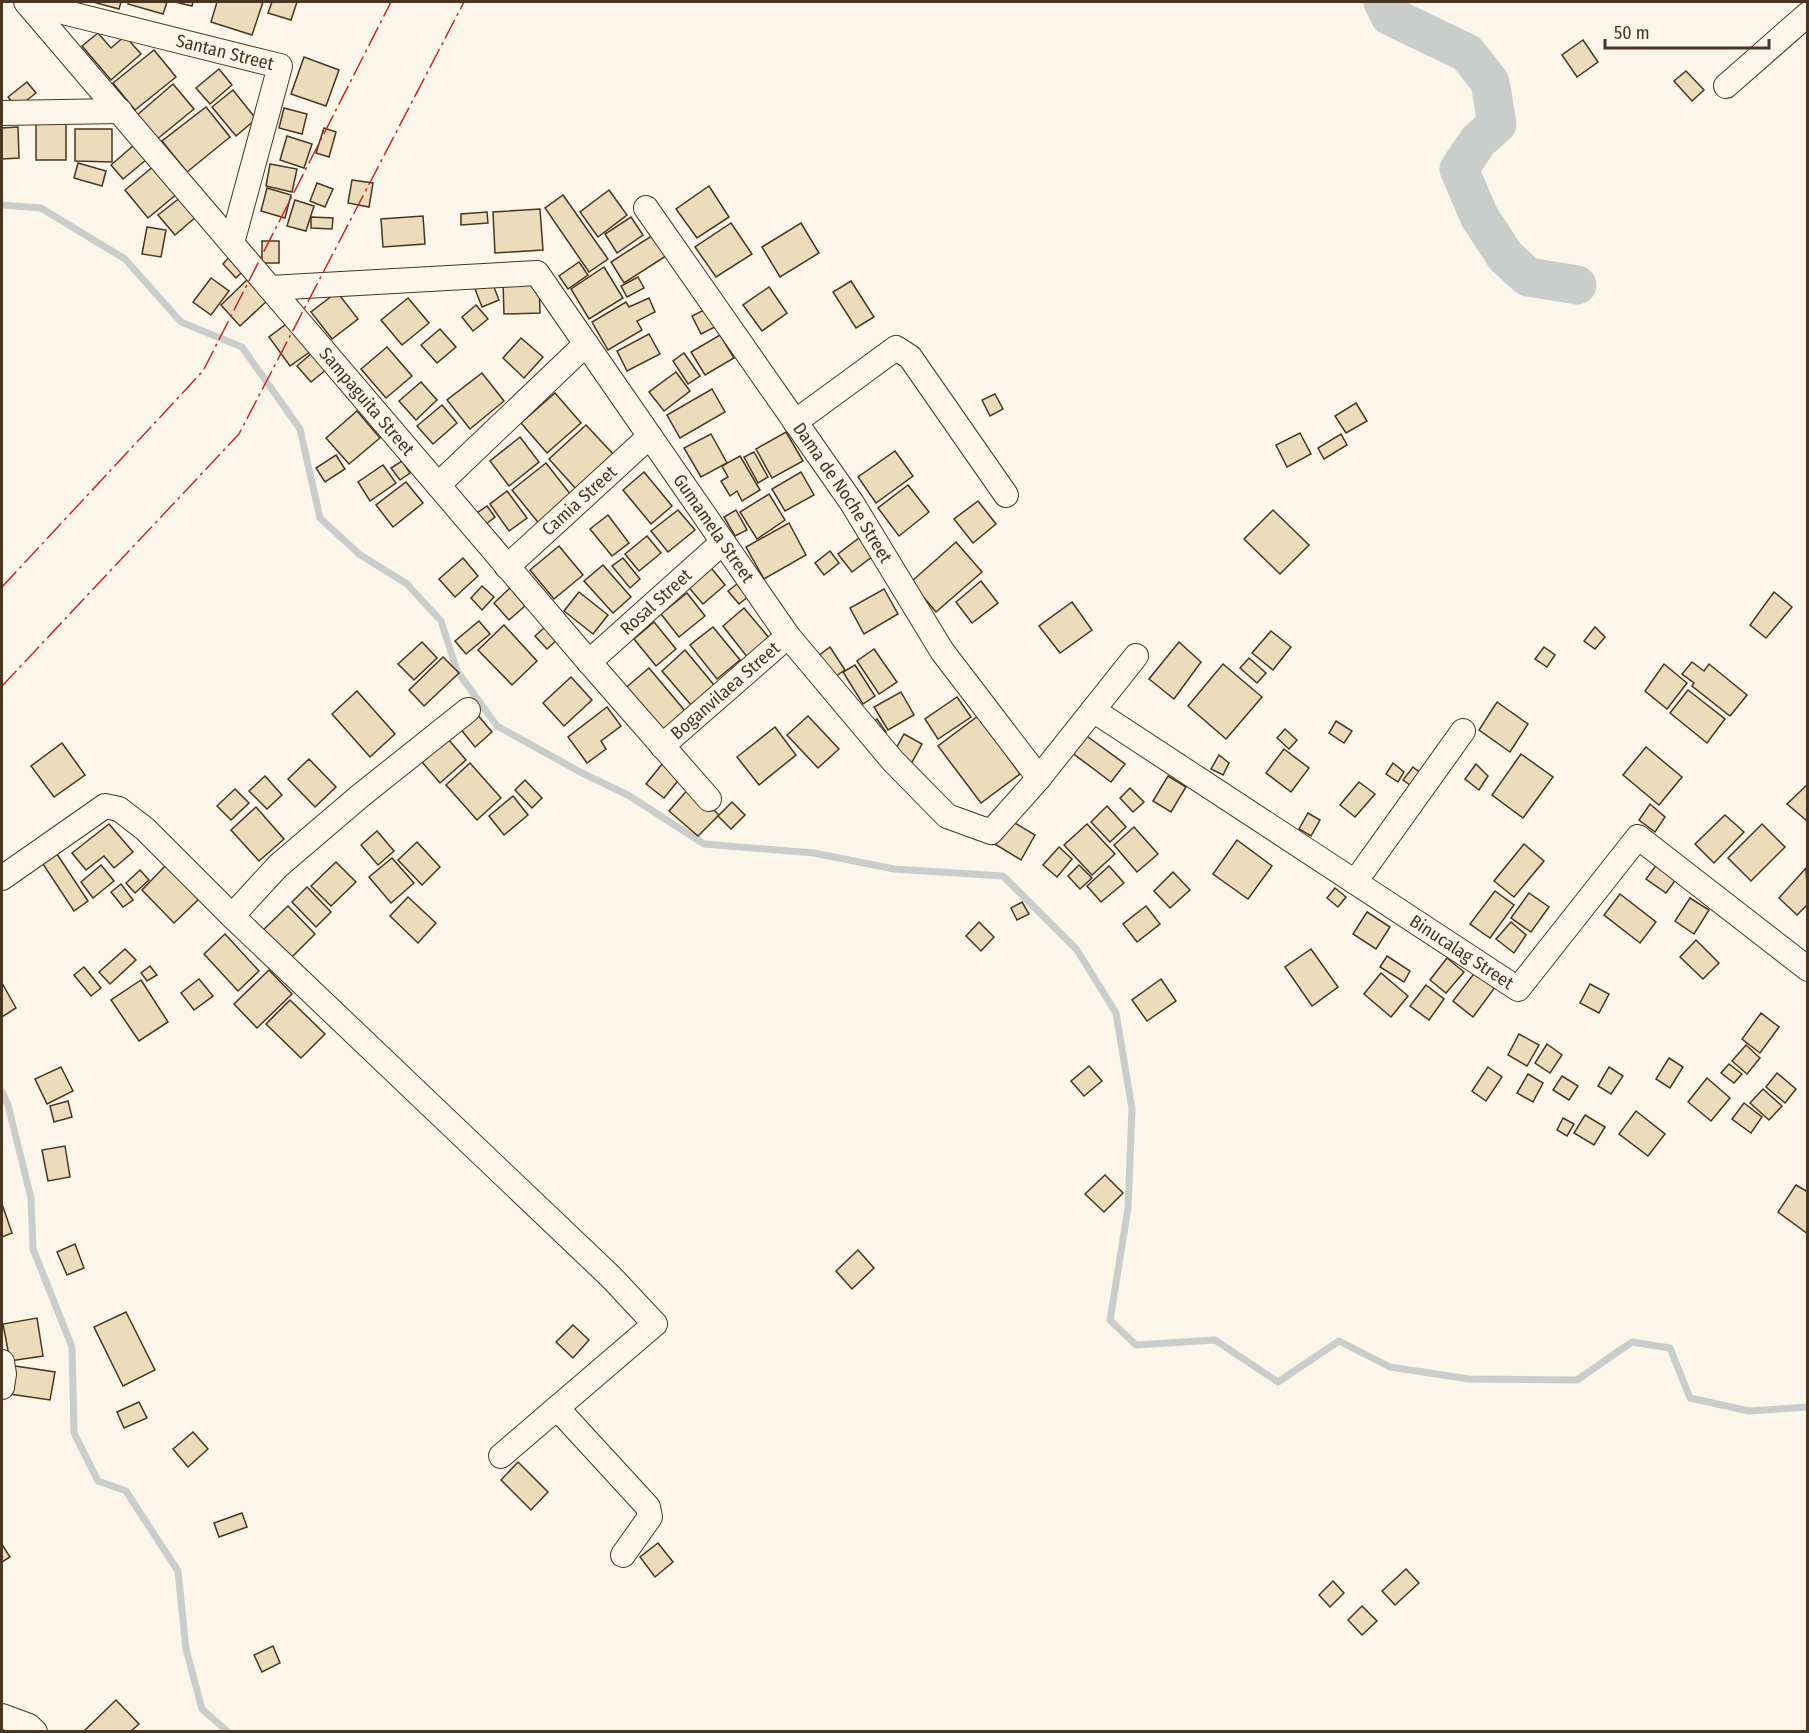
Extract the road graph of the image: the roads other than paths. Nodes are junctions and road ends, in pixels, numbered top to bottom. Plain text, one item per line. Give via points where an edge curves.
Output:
1 (27, 2) edge
2 (1808, 14) edge
3 (1726, 86) dead end
4 (120, 111) junction
5 (2, 113) edge
6 (646, 208) dead end
7 (232, 243) junction
8 (270, 288) junction
9 (586, 344) junction
10 (795, 422) junction
11 (650, 436) junction
12 (438, 485) junction
13 (1006, 495) dead end
14 (723, 542) junction
15 (507, 567) junction
16 (788, 636) junction
17 (1136, 656) dead end
18 (589, 662) junction
19 (468, 710) dead end
20 (1093, 710) junction
21 (1462, 731) dead end
22 (662, 746) junction
23 (1039, 778) junction
24 (709, 799) dead end
25 (2, 878) edge
26 (1355, 882) junction
27 (232, 916) junction
28 (1808, 969) edge
29 (2, 1362) edge
30 (2, 1387) edge
31 (557, 1408) junction
32 (501, 1456) dead end
33 (623, 1556) dead end
34 (2, 1716) edge
35 (35, 1731) edge

1 - 4 street, Sampaguita Street
1 - 7 street, Santan Street via 280,66
2 - 3 street
4 - 5 street
4 - 7 street, Sampaguita Street
6 - 10 street, Dama de Noche Street
7 - 8 street, Sampaguita Street
8 - 9 street, Gumamela Street via 537,273
8 - 12 street, Sampaguita Street
9 - 11 street, Gumamela Street
9 - 12 street
10 - 13 street via 896,348 910,357
10 - 23 street, Dama de Noche Street via 852,503 942,651
11 - 14 street, Gumamela Street
11 - 15 street, Camia Street
12 - 15 street, Sampaguita Street
14 - 16 street, Gumamela Street
14 - 18 street, Rosal Street
15 - 18 street, Sampaguita Street
16 - 22 street, Boganvilaea Street
16 - 23 street, Gumamela Street via 892,761 947,816 991,832
17 - 20 street, Gumamela Street
18 - 22 street, Sampaguita Street
19 - 27 street via 278,866
20 - 23 street, Gumamela Street
20 - 26 street, Binucalag Street
21 - 26 street
22 - 24 street, Sampaguita Street
25 - 27 street via 105,806 112,807 145,829
26 - 28 street, Binucalag Street via 1518,989 1638,837
27 - 31 street via 612,1278 655,1324
29 - 30 street
31 - 32 street
31 - 33 street via 648,1507 650,1517
34 - 35 street

